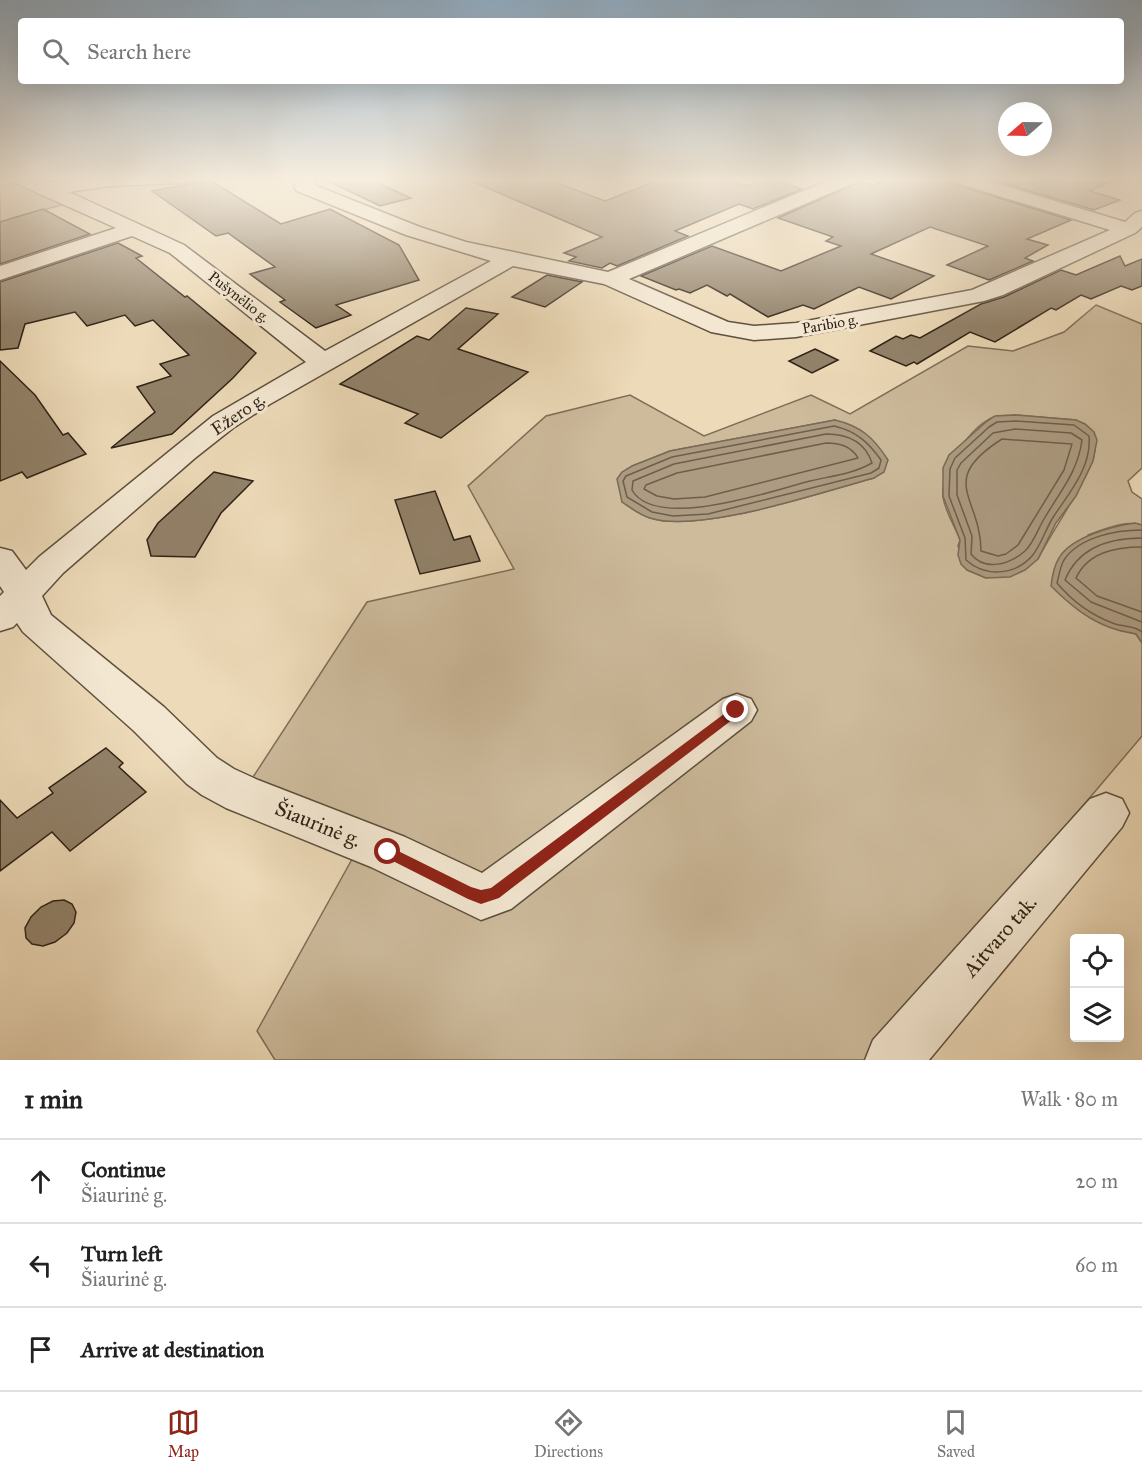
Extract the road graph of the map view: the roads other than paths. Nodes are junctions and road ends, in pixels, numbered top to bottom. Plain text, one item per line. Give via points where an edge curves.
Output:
1 (130, 227) edge
2 (404, 227) edge
3 (732, 227) edge
4 (1126, 227) edge
5 (133, 229) junction
6 (510, 259) junction
7 (0, 273) edge
8 (610, 279) junction
9 (324, 363) junction
10 (8, 590) edge
11 (736, 710) dead end
12 (1106, 813) dead end
13 (893, 1060) edge

1 - 5 street, Pušynėlio g.
2 - 6 street, Paribio g.
3 - 8 street
4 - 8 street, Paribio g. via 976,296 796,330 754,333 728,329
5 - 7 street
5 - 9 street, Pušynėlio g. via 177,249
6 - 8 street, Paribio g.
6 - 9 street, Ežero g.
9 - 10 street, Ežero g. via 223,422 51,565
10 - 11 street, Šiaurinė g. via 36,623 218,782 388,852 481,897 494,893
12 - 13 street, Aitvaro tak.

